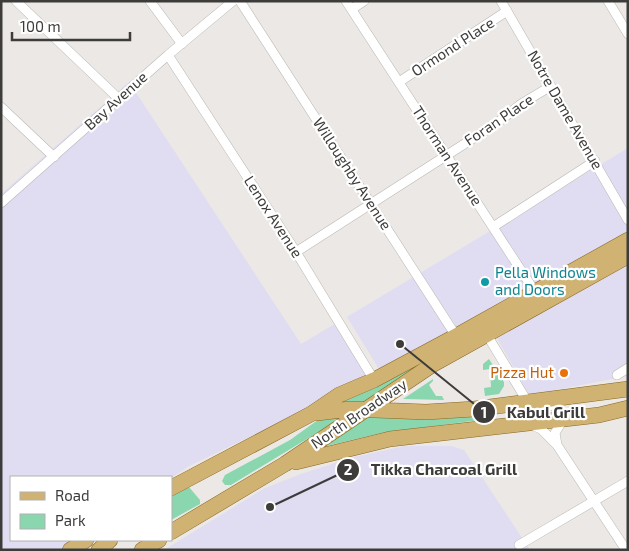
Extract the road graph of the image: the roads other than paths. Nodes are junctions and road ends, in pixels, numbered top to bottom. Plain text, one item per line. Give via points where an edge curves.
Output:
1 (16, 1) edge
2 (150, 1) edge
3 (233, 1) edge
4 (240, 1) edge
5 (364, 1) edge
6 (501, 1) edge
7 (608, 1) edge
8 (349, 5) edge
9 (507, 12) junction
10 (628, 34) edge
11 (182, 44) junction
12 (168, 55) junction
13 (399, 82) junction
14 (551, 86) junction
15 (119, 99) junction
16 (1, 107) edge
17 (446, 155) junction
18 (54, 157) junction
19 (595, 161) junction
20 (1, 204) edge
21 (371, 204) junction
22 (628, 220) edge
23 (493, 227) junction
24 (628, 240) edge
25 (296, 252) junction
26 (628, 256) edge
27 (539, 297) junction
28 (487, 335) junction
29 (460, 342) junction
30 (628, 368) edge
31 (617, 375) dead end
32 (374, 380) junction
33 (628, 389) edge
34 (560, 398) junction
35 (527, 401) junction
36 (628, 408) edge
37 (366, 410) junction
38 (311, 414) junction
39 (564, 418) junction
40 (527, 423) junction
41 (557, 445) junction
42 (285, 464) junction
43 (628, 481) edge
44 (172, 487) edge
45 (594, 501) junction
46 (172, 531) edge
47 (84, 541) edge
48 (109, 541) edge
49 (156, 541) edge
50 (519, 545) dead end
51 (70, 550) edge
52 (99, 550) edge
53 (142, 550) edge
54 (626, 550) edge

1 - 15 street
2 - 11 street
3 - 11 street, Bay Avenue
4 - 21 street, Willoughby Avenue
5 - 8 street
6 - 9 street, Notre Dame Avenue
7 - 10 street
8 - 13 street, Thorman Avenue
9 - 13 street, Ormond Place
9 - 14 street, Notre Dame Avenue
11 - 12 street, Bay Avenue
12 - 15 street, Bay Avenue
12 - 25 street, Lenox Avenue
13 - 17 street, Thorman Avenue
14 - 17 street, Foran Place
14 - 19 street, Notre Dame Avenue
15 - 18 street, Bay Avenue
16 - 18 street
17 - 21 street, Foran Place
17 - 23 street, Thorman Avenue
18 - 20 street, Bay Avenue
19 - 22 street, Notre Dame Avenue
19 - 23 street
21 - 25 street, Foran Place
21 - 29 street, Willoughby Avenue
23 - 27 street, Thorman Avenue
24 - 27 main road, North Broadway
25 - 32 street, Lenox Avenue
26 - 27 main road, North Broadway
27 - 28 main road, North Broadway
27 - 29 main road, North Broadway
28 - 29 main road, North Broadway
28 - 35 street
29 - 32 main road, North Broadway
29 - 37 main road, North Broadway
30 - 31 street
32 - 38 main road, North Broadway via 339,395
33 - 34 main road
34 - 35 main road
34 - 40 street
35 - 37 main road via 426,412
36 - 39 main road
37 - 38 main road
37 - 42 main road, North Broadway
38 - 44 main road, North Broadway
39 - 40 main road
39 - 41 street via 555,433
40 - 41 street via 541,429
40 - 42 main road via 390,439
41 - 45 street
42 - 46 main road, North Broadway
43 - 45 street
45 - 50 street
45 - 54 street
47 - 51 main road
48 - 52 main road
49 - 53 main road

